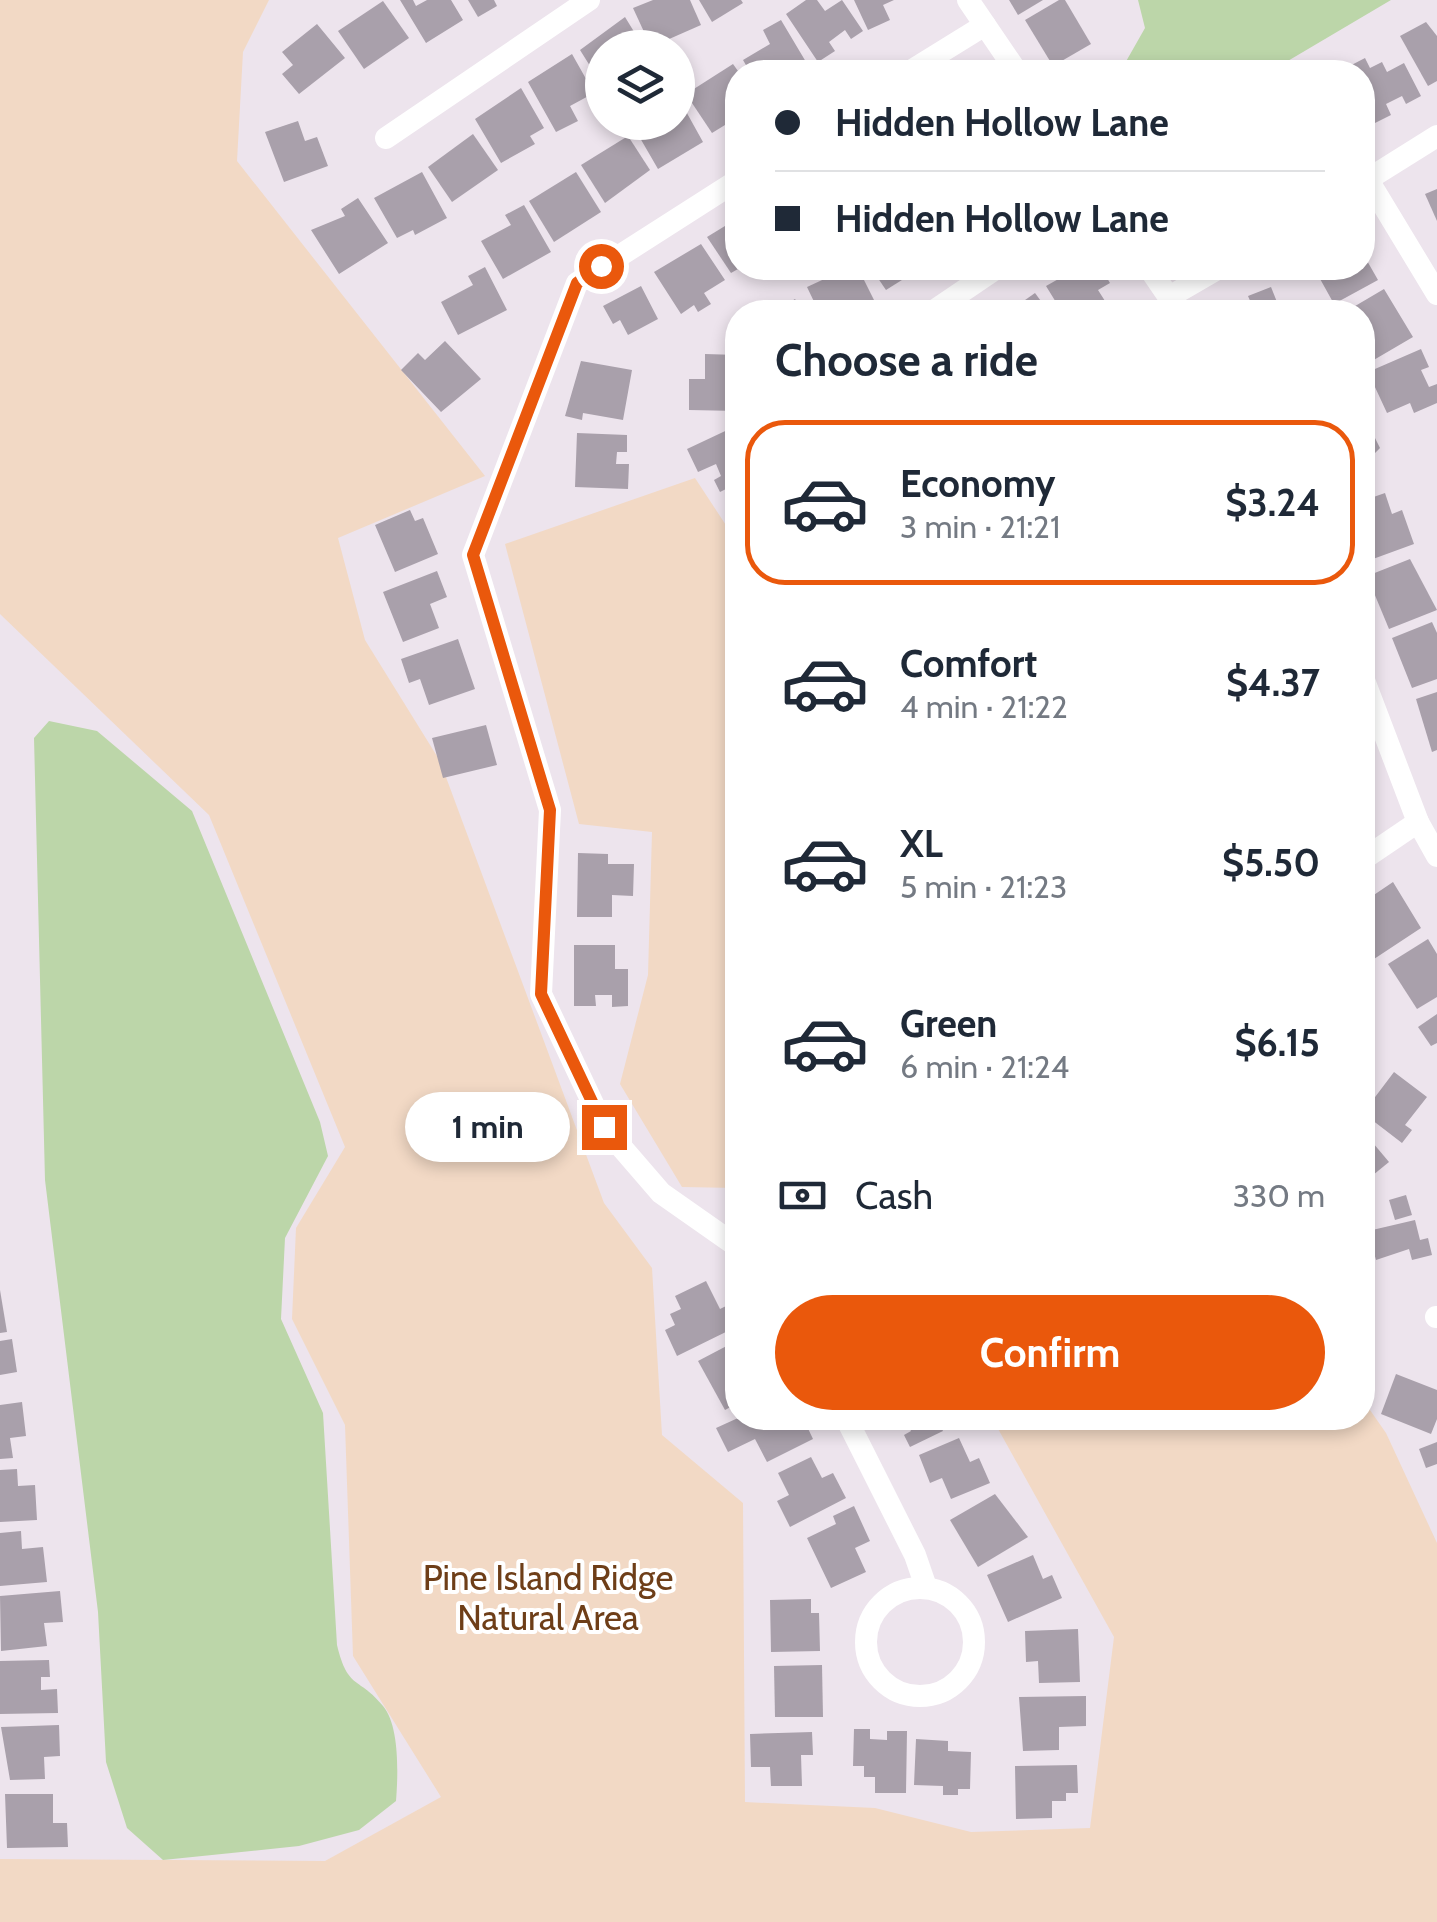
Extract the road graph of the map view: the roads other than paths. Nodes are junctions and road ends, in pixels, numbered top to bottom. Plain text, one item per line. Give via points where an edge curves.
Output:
1 (589, 0) edge
2 (968, 0) edge
3 (985, 25) junction
4 (928, 60) edge
5 (1009, 60) edge
6 (1437, 136) edge
7 (386, 138) dead end
8 (1375, 175) edge
9 (725, 188) edge
10 (1375, 197) edge
11 (979, 280) edge
12 (1203, 280) edge
13 (1437, 294) edge
14 (950, 300) edge
15 (1179, 300) edge
16 (1375, 709) edge
17 (1418, 822) junction
18 (1375, 851) edge
19 (1437, 856) edge
20 (725, 1238) edge
21 (852, 1430) edge
22 (926, 1588) junction

1 - 7 street
2 - 3 street
3 - 4 street
3 - 5 street
6 - 8 street
9 - 20 street via 577,283 473,555 550,810 541,994 604,1127 661,1192
10 - 13 street
11 - 14 street
12 - 15 street
16 - 17 street
17 - 18 street
17 - 19 street
21 - 22 street
22 - 22 street via 966,1612 974,1645 971,1662 949,1688 916,1696 884,1682 872,1666 867,1630 887,1599

